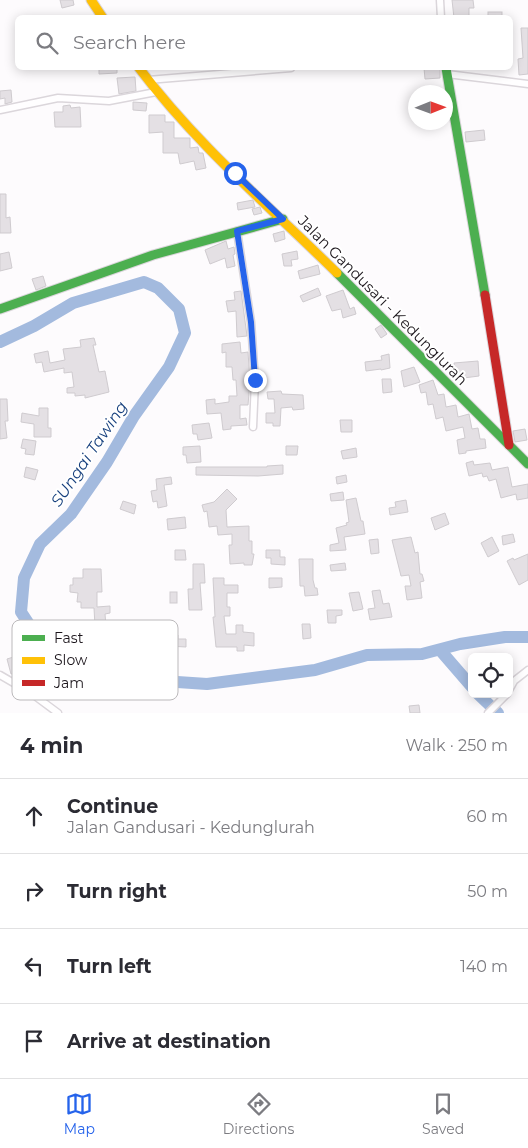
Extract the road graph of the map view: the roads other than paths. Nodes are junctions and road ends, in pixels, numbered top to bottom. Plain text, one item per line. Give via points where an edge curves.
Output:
1 (91, 0) edge
2 (440, 0) edge
3 (101, 15) edge
4 (441, 15) edge
5 (140, 70) edge
6 (267, 70) edge
7 (446, 71) edge
8 (148, 80) junction
9 (528, 84) edge
10 (156, 92) junction
11 (0, 110) edge
12 (283, 219) junction
13 (237, 231) junction
14 (0, 309) edge
15 (253, 427) dead end
16 (509, 445) junction
17 (528, 464) edge
18 (528, 670) edge
19 (0, 675) edge
20 (12, 682) edge
21 (513, 684) edge
22 (503, 698) edge
23 (40, 700) edge
24 (58, 713) edge
25 (488, 713) edge

1 - 3 street
2 - 4 street
5 - 8 street, Jalan Gandusari - Kedunglurah
6 - 8 street
7 - 9 street
7 - 16 street
8 - 10 street, Jalan Gandusari - Kedunglurah
10 - 11 street via 109,101 58,98
10 - 12 street, Jalan Gandusari - Kedunglurah
12 - 13 street
12 - 16 street, Jalan Gandusari - Kedunglurah
13 - 14 street via 153,255
13 - 15 street via 251,322 255,380
16 - 17 street, Jalan Gandusari - Kedunglurah
18 - 21 street
19 - 20 street
22 - 25 street
23 - 24 street

